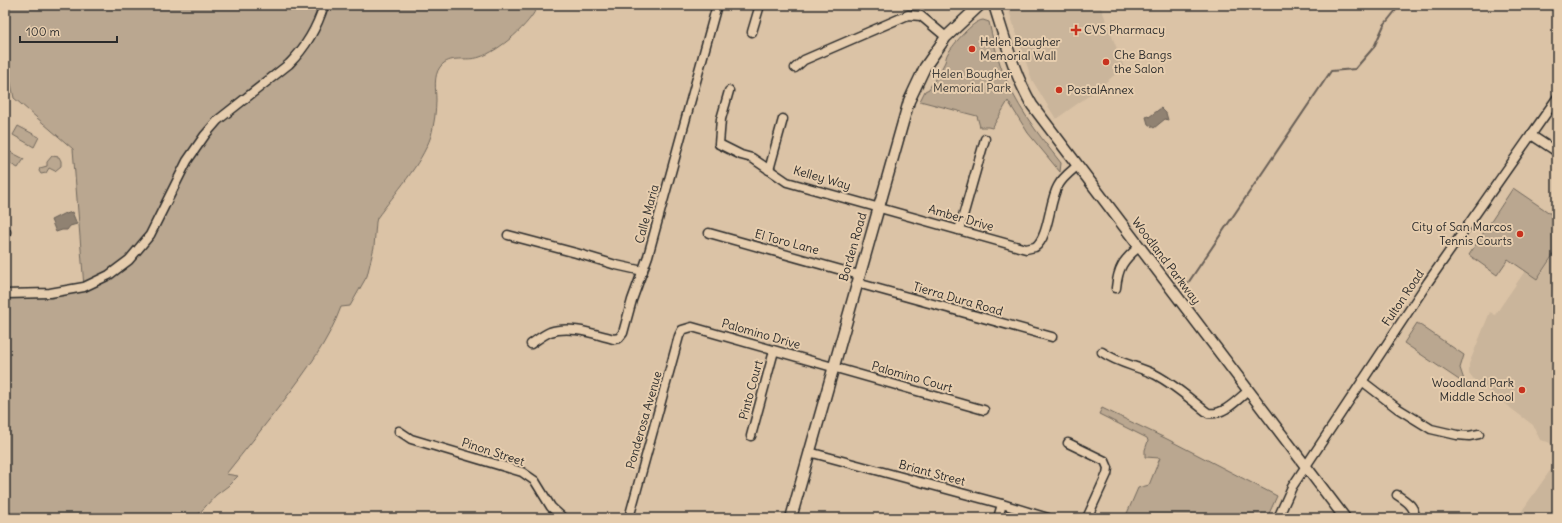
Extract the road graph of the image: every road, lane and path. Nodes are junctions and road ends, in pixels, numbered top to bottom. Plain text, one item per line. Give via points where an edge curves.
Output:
1 (324, 5) edge
2 (717, 5) edge
3 (760, 5) edge
4 (980, 5) edge
5 (994, 5) edge
6 (752, 32) dead end
7 (946, 37) junction
8 (795, 68) dead end
9 (729, 90) dead end
10 (1557, 98) edge
11 (783, 119) dead end
12 (1531, 135) junction
13 (985, 140) dead end
14 (1557, 152) edge
15 (1077, 166) junction
16 (769, 170) junction
17 (879, 207) junction
18 (959, 230) junction
19 (709, 233) dead end
20 (508, 235) dead end
21 (1139, 247) junction
22 (643, 271) junction
23 (858, 279) junction
24 (1116, 288) dead end
25 (5, 294) edge
26 (682, 330) joint
27 (1052, 338) dead end
28 (531, 344) dead end
29 (774, 351) junction
30 (1102, 352) dead end
31 (833, 367) junction
32 (1362, 381) junction
33 (1248, 391) junction
34 (984, 410) dead end
35 (399, 431) dead end
36 (1479, 434) dead end
37 (751, 436) dead end
38 (1068, 443) dead end
39 (809, 452) junction
40 (1305, 467) junction
41 (1397, 495) dead end
42 (1002, 504) junction
43 (563, 518) edge
44 (629, 518) edge
45 (791, 518) edge
46 (998, 518) edge
47 (1048, 518) edge
48 (1087, 518) edge
49 (1278, 518) edge
50 (1345, 518) edge
51 (1415, 518) edge

1 - 25 street via 311,36 297,56 218,120 205,135 187,161 150,235 129,260 109,275 84,287 50,293
2 - 22 street, Calle Maria
3 - 6 street
4 - 7 main road, Borden Road
5 - 15 main road, Woodland Parkway via 1024,91
7 - 8 street via 921,16 908,15 804,60
7 - 17 main road, Borden Road via 925,67 908,101
9 - 16 street, Kelley Way via 721,119 719,144 752,158
10 - 12 street, Fulton Road
11 - 16 street
12 - 14 street
12 - 32 street, Fulton Road
13 - 18 street
15 - 18 street, Amber Drive via 1057,187 1042,240 1037,246 1026,249
15 - 21 main road, Woodland Parkway
16 - 17 street, Kelley Way via 787,182
17 - 18 street, Amber Drive
17 - 23 main road, Borden Road
19 - 23 street, El Toro Lane
20 - 22 street
21 - 24 street via 1121,265
21 - 33 main road, Woodland Parkway
22 - 28 street, Calle Maria via 623,333 619,338 614,340 565,329 551,332
23 - 27 street, Tierra Dura Road
23 - 31 main road, Borden Road
26 - 29 street, Palomino Drive via 692,327
26 - 44 street, Ponderosa Avenue
29 - 31 street, Palomino Drive
29 - 37 street, Pinto Court
30 - 33 street via 1114,360 1154,374 1173,384 1208,413 1215,415
31 - 34 street, Palomino Court
31 - 39 main road, Borden Road
32 - 36 street via 1397,408 1431,429 1457,435
32 - 40 street, Fulton Road
33 - 40 main road, Woodland Parkway
35 - 43 street, Pinon Street via 411,439 522,472 535,481 551,507
38 - 48 street via 1105,461 1108,468
39 - 42 street, Briant Street
39 - 45 main road, Borden Road
40 - 49 street, Fulton Road via 1292,487
40 - 50 main road, Woodland Parkway
41 - 51 street via 1414,509
42 - 46 street
42 - 47 street, Briant Street

